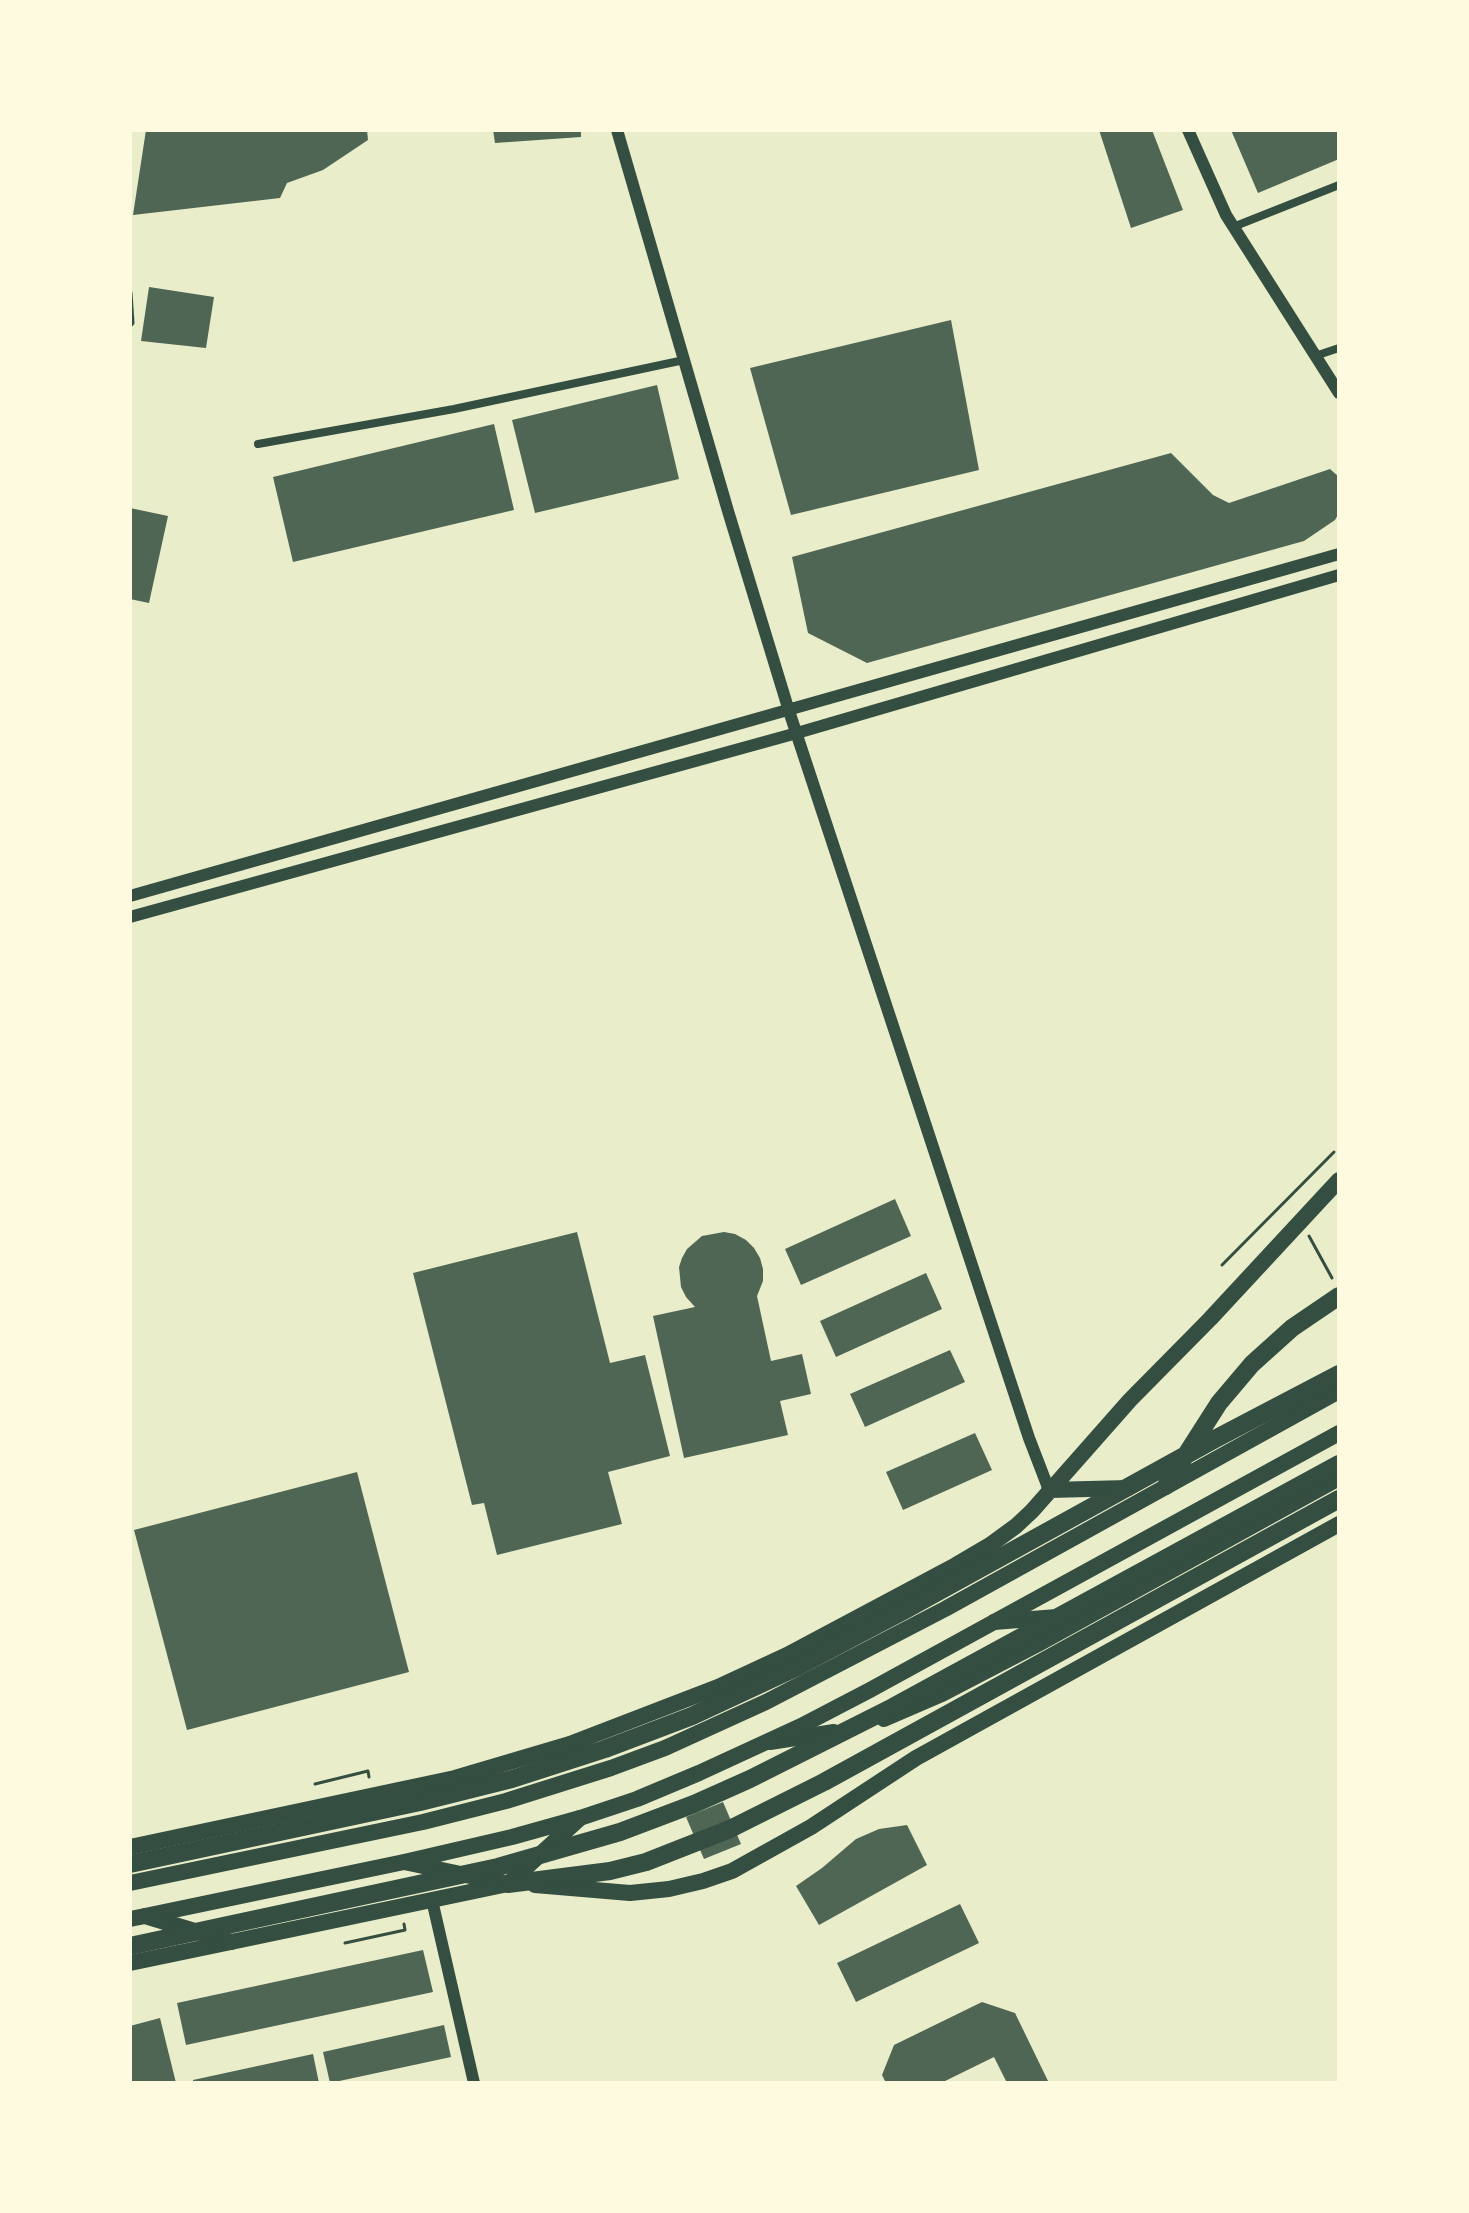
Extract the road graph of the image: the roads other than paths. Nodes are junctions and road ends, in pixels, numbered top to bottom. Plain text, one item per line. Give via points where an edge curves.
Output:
1 (617, 130) edge
2 (1188, 130) edge
3 (1339, 185) edge
4 (1233, 227) junction
5 (130, 293) edge
6 (130, 325) edge
7 (1339, 348) edge
8 (1315, 356) junction
9 (684, 360) junction
10 (1339, 393) edge
11 (258, 444) dead end
12 (1339, 554) edge
13 (1339, 575) edge
14 (958, 662) junction
15 (964, 683) junction
16 (789, 711) junction
17 (797, 733) junction
18 (130, 896) edge
19 (130, 917) edge
20 (1339, 1180) edge
21 (1339, 1296) edge
22 (1339, 1374) edge
23 (1339, 1391) edge
24 (1339, 1433) edge
25 (1323, 1442) junction
26 (1339, 1464) edge
27 (1339, 1476) edge
28 (1166, 1486) junction
29 (1049, 1490) junction
30 (1339, 1499) edge
31 (1339, 1524) edge
32 (880, 1607) junction
33 (945, 1609) junction
34 (1096, 1613) junction
35 (994, 1622) junction
36 (765, 1743) junction
37 (570, 1744) junction
38 (506, 1801) junction
39 (580, 1818) junction
40 (130, 1847) edge
41 (404, 1862) junction
42 (130, 1864) edge
43 (130, 1883) edge
44 (508, 1884) junction
45 (432, 1900) junction
46 (137, 1918) edge
47 (231, 1942) junction
48 (130, 1946) edge
49 (130, 1963) edge
50 (474, 2083) edge

1 - 9 street
2 - 4 street
3 - 4 street
4 - 8 street
5 - 6 lane
7 - 8 street
8 - 10 street
9 - 11 street
9 - 16 street
12 - 14 street
13 - 15 street
14 - 15 street
14 - 16 street
15 - 17 street
16 - 17 street
16 - 18 street
17 - 19 street
17 - 29 street
20 - 29 main road
21 - 28 highway via 1252,1364 1219,1403
22 - 42 highway via 878,1624 692,1716 512,1779
23 - 28 main road
24 - 25 main road
25 - 27 street
25 - 35 main road
26 - 48 highway via 893,1707 694,1804 620,1832 498,1867
27 - 34 main road
28 - 29 main road
28 - 33 main road
29 - 32 main road via 990,1545
30 - 44 highway via 730,1829 610,1871
31 - 44 main road via 916,1758 732,1871 669,1889 630,1893
32 - 33 main road
32 - 37 main road via 718,1687
33 - 38 main road via 714,1727 611,1768
34 - 35 main road
34 - 36 main road via 898,1714
35 - 36 main road
36 - 39 main road
37 - 38 main road
37 - 40 main road via 455,1778
38 - 43 main road
39 - 41 main road
39 - 44 main road
41 - 44 main road
41 - 46 main road
44 - 45 main road
45 - 47 main road
45 - 50 street
46 - 47 main road
47 - 49 main road

